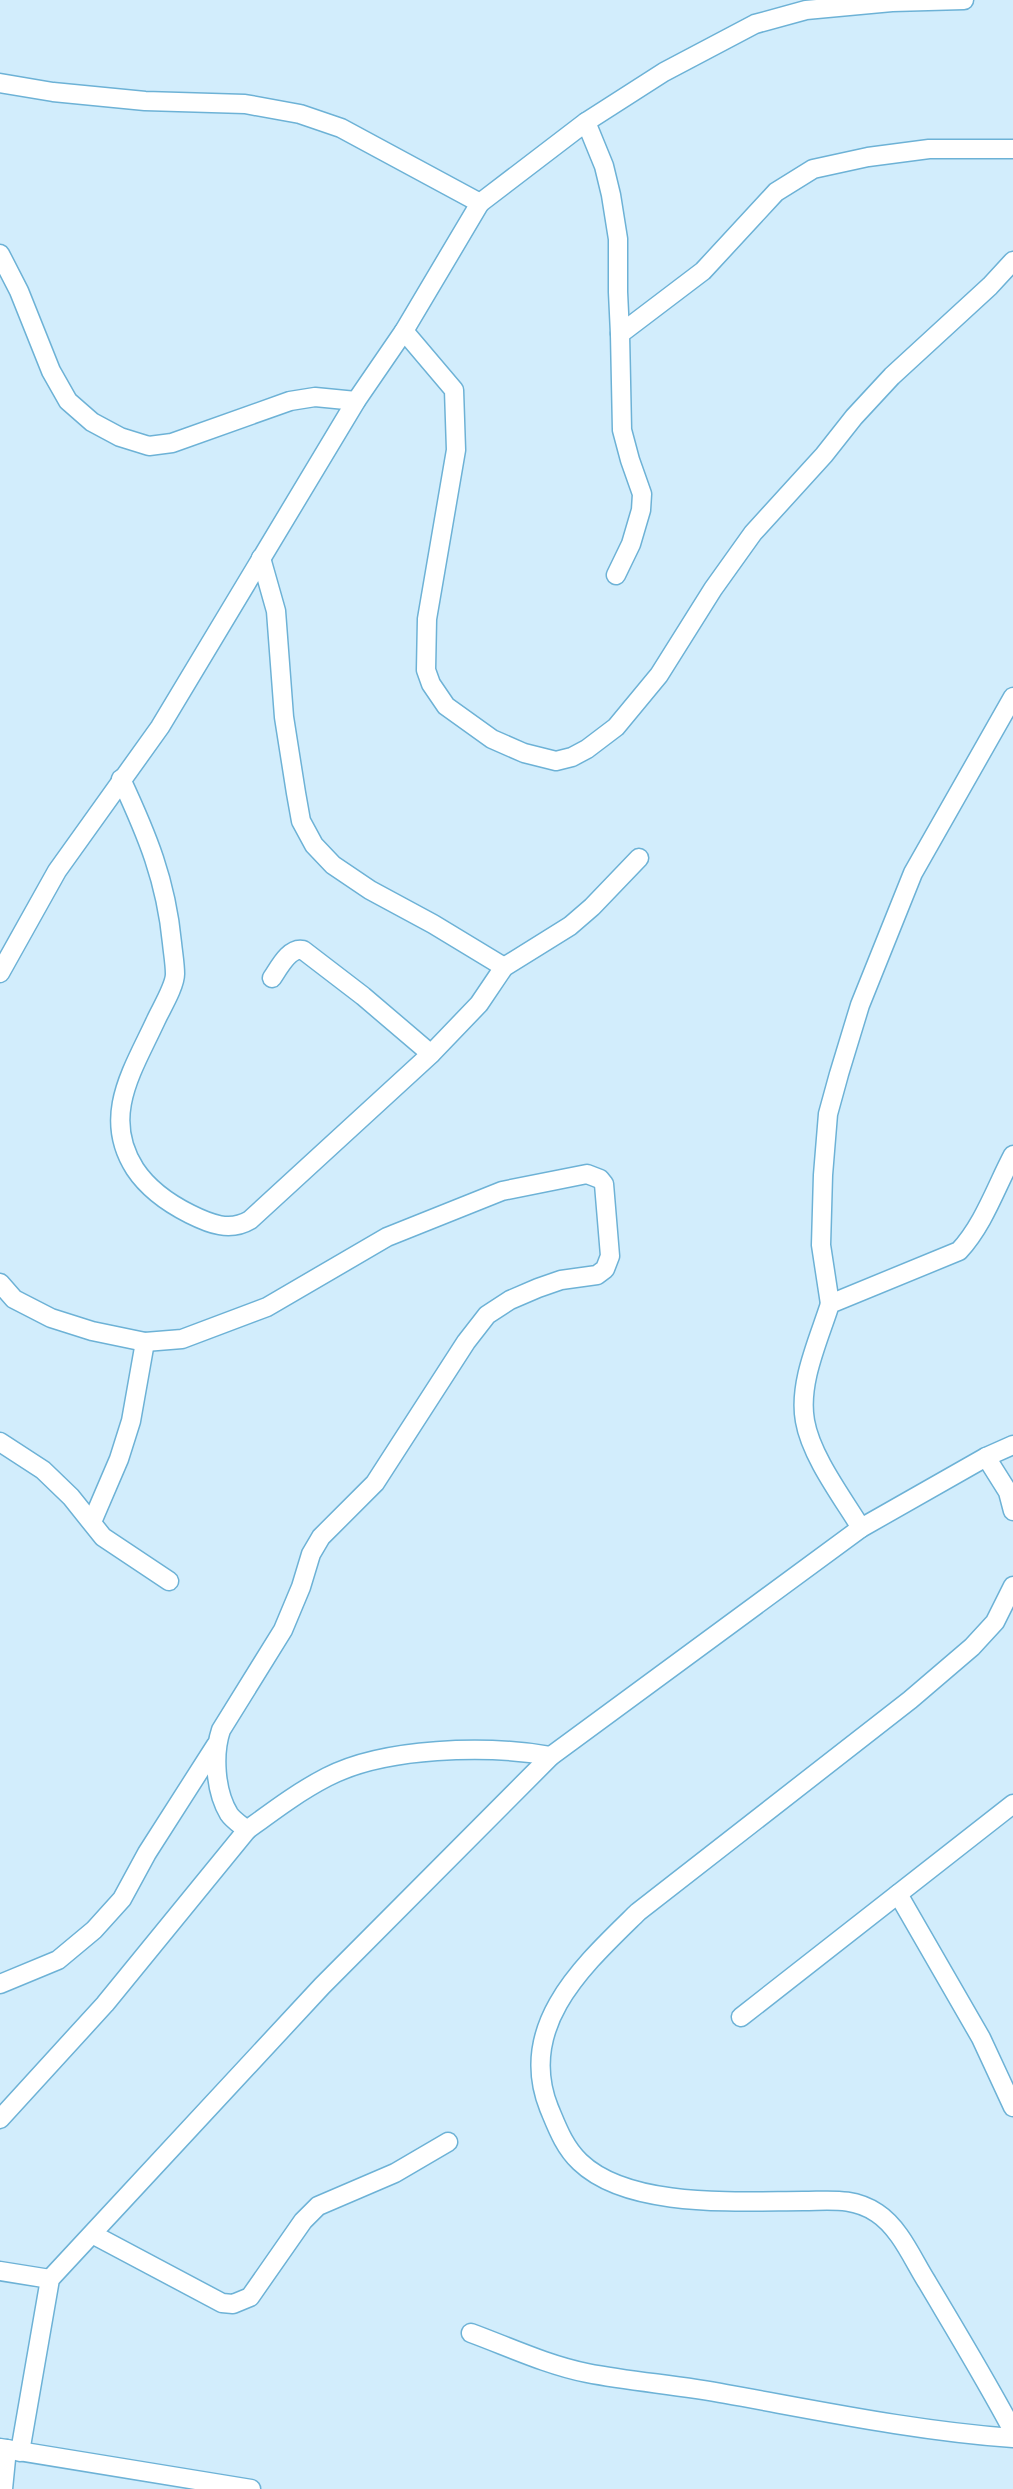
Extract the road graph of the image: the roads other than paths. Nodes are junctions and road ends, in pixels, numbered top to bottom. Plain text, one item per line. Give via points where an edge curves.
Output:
1 (964, 0) edge
2 (0, 83) edge
3 (586, 122) junction
4 (1013, 149) edge
5 (480, 203) junction
6 (0, 254) edge
7 (1013, 261) edge
8 (404, 331) junction
9 (620, 334) junction
10 (356, 401) junction
11 (261, 558) junction
12 (616, 575) dead end
13 (1013, 697) edge
14 (121, 778) junction
15 (639, 858) dead end
16 (504, 967) junction
17 (0, 973) edge
18 (272, 978) dead end
19 (431, 1054) junction
20 (1013, 1155) edge
21 (0, 1283) edge
22 (830, 1304) junction
23 (145, 1342) junction
24 (0, 1442) edge
25 (1013, 1445) edge
26 (986, 1457) junction
27 (1013, 1511) edge
28 (92, 1522) junction
29 (861, 1528) junction
30 (169, 1581) dead end
31 (1013, 1586) edge
32 (216, 1745) junction
33 (551, 1756) junction
34 (1013, 1804) edge
35 (247, 1830) junction
36 (898, 1894) junction
37 (0, 1984) edge
38 (741, 2017) dead end
39 (1013, 2107) edge
40 (0, 2120) edge
41 (448, 2142) dead end
42 (94, 2235) junction
43 (0, 2271) edge
44 (50, 2279) junction
45 (471, 2333) dead end
46 (1013, 2431) edge
47 (1013, 2438) edge
48 (9, 2450) edge
49 (3, 2489) edge
50 (251, 2489) edge

1 - 3 street via 806,10 755,24 664,72
2 - 5 street via 145,101 245,104 300,114 341,128
3 - 5 street
3 - 9 street via 611,195 618,239
4 - 9 street via 928,149 813,169 776,192 703,271
5 - 8 street
6 - 10 street via 68,401 92,422 120,437 149,446 172,443 290,401 315,397
7 - 8 street via 892,376 753,533 659,675 616,727 587,749 556,761 492,739 446,706 426,670 427,619 456,450 454,390
8 - 10 street
9 - 12 street via 622,430 642,494 631,544
10 - 11 street
11 - 14 street via 160,727
11 - 16 street via 276,610 284,717 301,821 314,845 333,865 370,890
13 - 22 street via 913,873 860,1005 839,1074 828,1114 823,1175 821,1245
14 - 17 street via 57,871
14 - 19 street via 152,847 163,886 175,976 121,1102 119,1131 125,1153 145,1184 201,1220 226,1227 242,1225
15 - 16 street via 570,926
16 - 19 street via 479,1004
18 - 19 street via 292,952 303,950
20 - 22 street via 982,1218 959,1251
21 - 23 street via 14,1299 51,1318
22 - 29 street via 806,1387 805,1420 813,1445
23 - 28 street via 131,1421
23 - 32 street via 182,1339 267,1307 387,1237 502,1191 587,1174 604,1184 610,1256 605,1269 597,1275 537,1288 487,1315 375,1483 321,1537 283,1630 230,1714
24 - 28 street via 43,1470
25 - 26 street
26 - 27 street via 1008,1492
26 - 29 street
28 - 30 street via 103,1537
29 - 33 street
31 - 46 street via 995,1622 972,1647 910,1700 638,1911 563,1992 547,2026 541,2053 541,2078 560,2133 569,2150 597,2174 631,2190 660,2196 840,2200 876,2212 891,2225 912,2257
32 - 35 street via 222,1797 230,1815
32 - 37 street via 122,1899 94,1930 58,1960
33 - 35 street via 526,1751 457,1750 404,1754 359,1763 291,1798
33 - 42 street via 322,1986
34 - 36 street
35 - 40 street via 105,2004
36 - 38 street
36 - 39 street via 981,2038
41 - 42 street via 395,2173 310,2212 261,2284 250,2296 233,2304 222,2303
42 - 44 street
43 - 44 street
44 - 48 street
45 - 47 street via 586,2373 725,2393 855,2418
48 - 49 street
48 - 50 street

